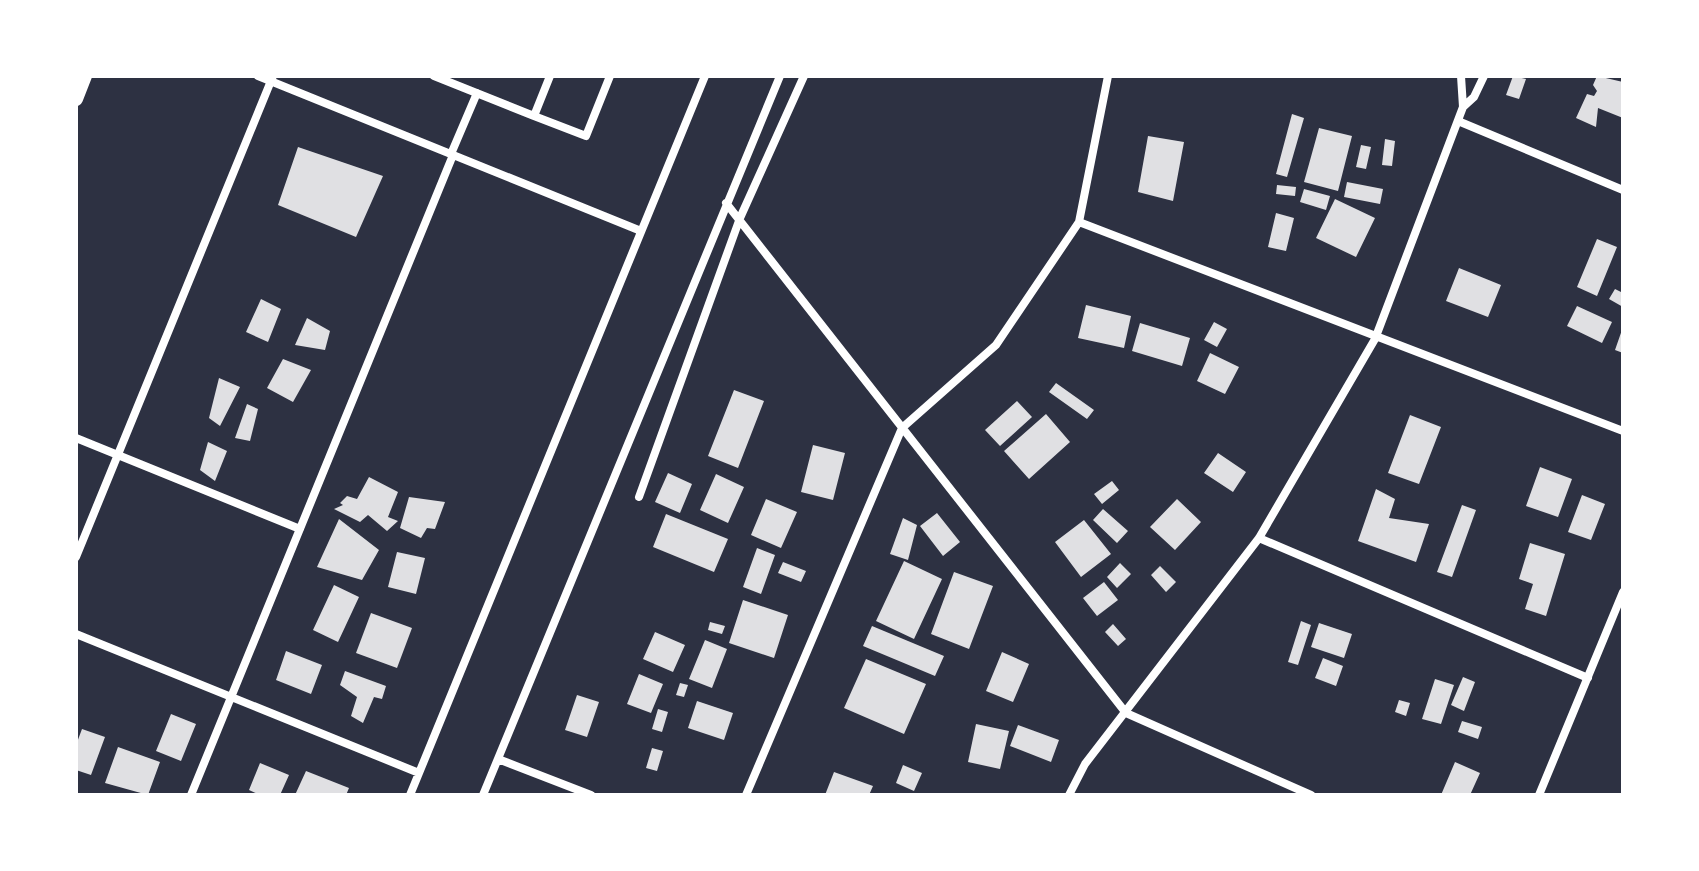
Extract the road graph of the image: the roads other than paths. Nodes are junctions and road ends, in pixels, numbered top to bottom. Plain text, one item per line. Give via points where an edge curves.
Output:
1 (85, 76) edge
2 (258, 76) edge
3 (434, 76) edge
4 (550, 76) edge
5 (610, 76) edge
6 (705, 76) edge
7 (780, 76) edge
8 (804, 76) edge
9 (1108, 76) edge
10 (1461, 76) edge
11 (1484, 76) edge
12 (272, 78) edge
13 (477, 93) junction
14 (76, 99) edge
15 (1463, 107) junction
16 (534, 116) junction
17 (1458, 121) junction
18 (452, 154) junction
19 (1623, 190) edge
20 (726, 203) junction
21 (740, 218) junction
22 (1079, 222) junction
23 (641, 231) junction
24 (1375, 339) junction
25 (902, 428) junction
26 (1623, 431) edge
27 (76, 438) edge
28 (117, 455) junction
29 (639, 497) dead end
30 (300, 529) junction
31 (1259, 538) junction
32 (76, 557) edge
33 (1623, 592) edge
34 (76, 634) edge
35 (1588, 678) junction
36 (231, 697) junction
37 (1126, 713) junction
38 (498, 759) junction
39 (419, 773) junction
40 (191, 795) edge
41 (410, 795) edge
42 (483, 795) edge
43 (591, 795) edge
44 (746, 795) edge
45 (1069, 795) edge
46 (1311, 795) edge
47 (1539, 795) edge

1 - 14 main road
2 - 12 street
3 - 13 street
4 - 16 street
5 - 16 street via 586,136
6 - 23 street
7 - 20 street
8 - 21 street
9 - 22 street
10 - 15 street
11 - 15 street
12 - 18 street
12 - 28 street
13 - 16 street
13 - 18 street
15 - 17 street
17 - 19 street
17 - 24 street
18 - 23 street
18 - 30 street
20 - 21 street
20 - 38 street
21 - 25 street
21 - 29 street
22 - 24 street
22 - 25 street via 996,345
23 - 39 street
24 - 26 street
24 - 31 street
25 - 37 street
25 - 44 street
27 - 28 street
28 - 30 street
28 - 32 street
30 - 36 street
31 - 35 street
31 - 37 street
33 - 35 street
34 - 36 street
35 - 47 street
36 - 39 street
36 - 40 street
37 - 45 street via 1085,764
37 - 46 street
38 - 42 street
38 - 43 street
39 - 41 street

